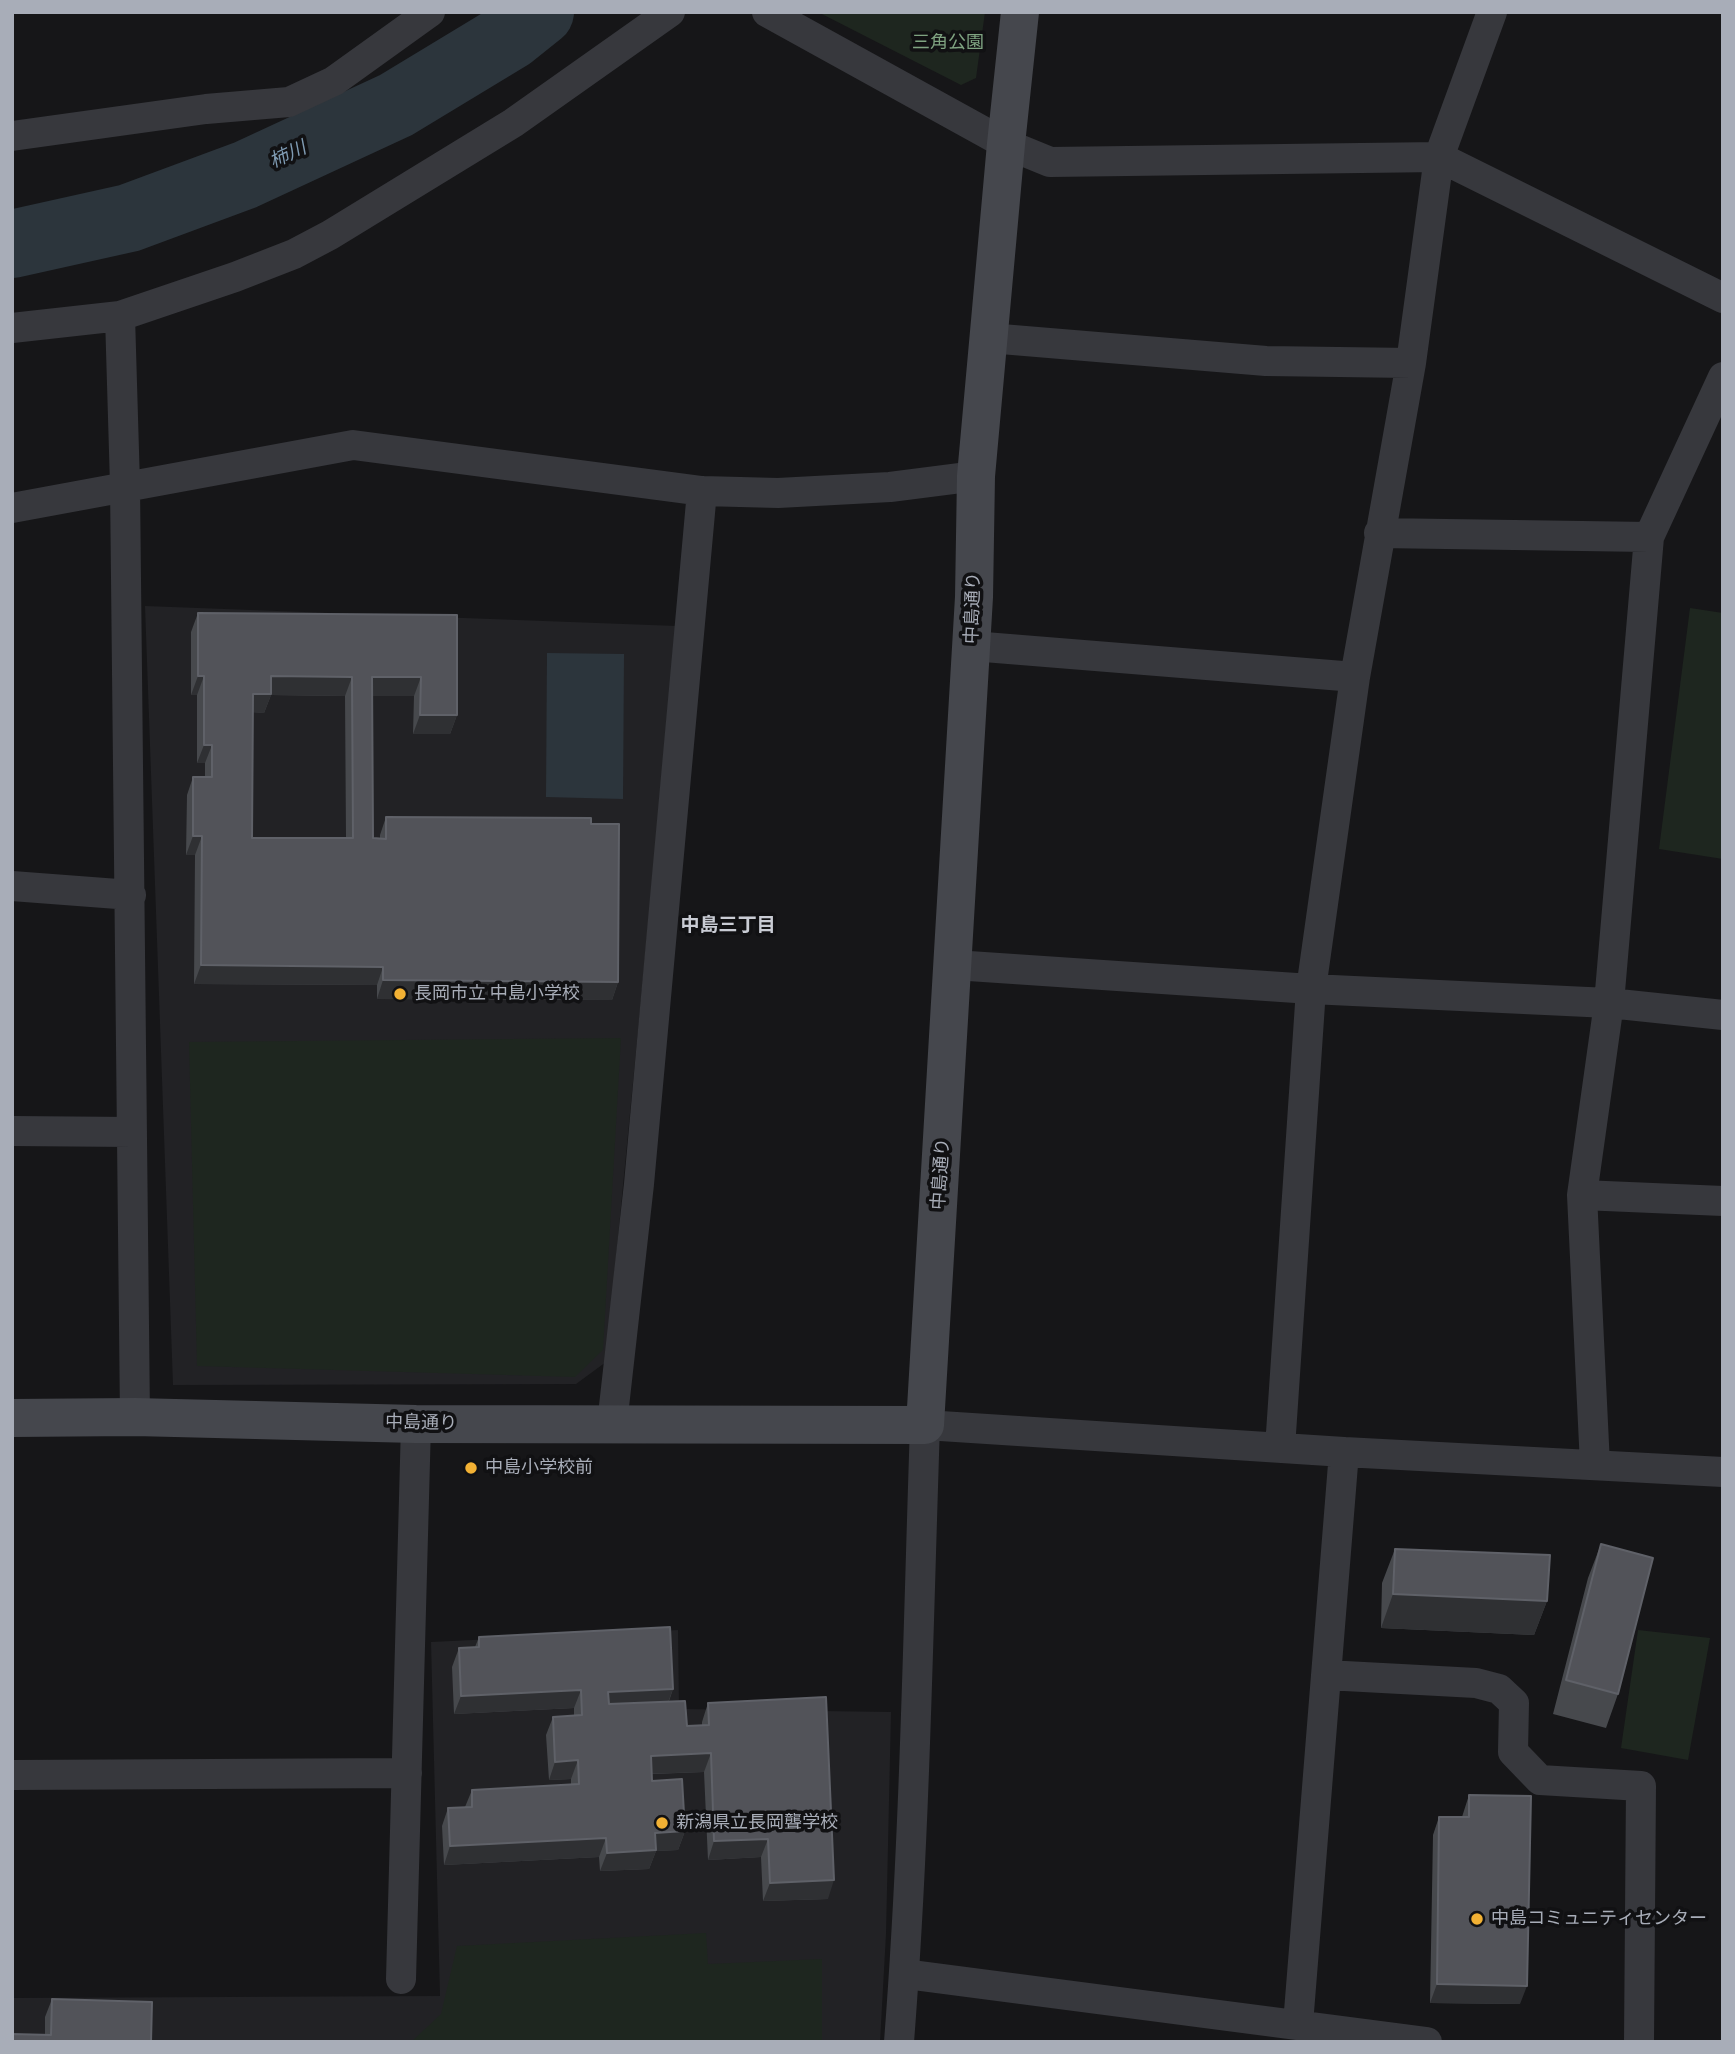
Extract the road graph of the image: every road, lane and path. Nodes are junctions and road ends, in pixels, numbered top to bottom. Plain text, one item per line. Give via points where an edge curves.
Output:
1 (430, 12) edge
2 (670, 12) edge
3 (766, 12) edge
4 (1020, 12) edge
5 (1492, 12) edge
6 (12, 136) edge
7 (1006, 144) junction
8 (1439, 157) junction
9 (1723, 298) edge
10 (120, 316) junction
11 (12, 328) edge
12 (989, 338) junction
13 (1411, 363) junction
14 (1723, 377) edge
15 (976, 476) junction
16 (125, 485) junction
17 (702, 491) junction
18 (12, 508) edge
19 (1379, 533) junction
20 (1649, 537) junction
21 (972, 646) junction
22 (1355, 677) junction
23 (12, 886) edge
24 (131, 895) junction
25 (954, 965) junction
26 (1311, 989) junction
27 (1609, 1003) junction
28 (1723, 1015) edge
29 (12, 1131) edge
30 (132, 1132) junction
31 (1582, 1195) junction
32 (1723, 1201) edge
33 (135, 1417) junction
34 (12, 1418) edge
35 (416, 1424) junction
36 (612, 1424) junction
37 (925, 1425) junction
38 (1280, 1448) junction
39 (1344, 1452) junction
40 (1595, 1465) junction
41 (1723, 1472) edge
42 (1326, 1675) junction
43 (407, 1773) junction
44 (12, 1775) edge
45 (905, 1974) junction
46 (401, 1979) dead end
47 (1298, 2024) junction
48 (899, 2042) edge
49 (1427, 2042) edge
50 (1639, 2042) edge

1 - 6 street via 334,81 289,102
2 - 10 street via 513,123 330,235 235,277
3 - 7 street
4 - 7 street, 中島通り
5 - 8 street
7 - 8 street via 1050,162
7 - 12 street, 中島通り
8 - 9 street
8 - 13 street
10 - 11 street
10 - 16 street
12 - 13 street via 1266,361
12 - 15 street, 中島通り
13 - 19 street
14 - 20 street
15 - 17 street via 890,487 778,493
15 - 21 street, 中島通り
16 - 17 street via 353,445
16 - 18 street
16 - 24 street
17 - 36 street via 639,1184
19 - 20 street
19 - 22 street
20 - 27 street
21 - 22 street
21 - 25 street, 中島通り
22 - 26 street
23 - 24 street
24 - 30 street
25 - 26 street
25 - 37 street, 中島通り
26 - 27 street
26 - 38 street
27 - 28 street
27 - 31 street
29 - 30 street
30 - 33 street
31 - 32 street
31 - 40 street
33 - 34 street, 中島通り
33 - 35 street, 中島通り
35 - 36 street, 中島通り
35 - 43 street
36 - 37 street, 中島通り
37 - 38 street
37 - 45 street
38 - 39 street
39 - 40 street
39 - 42 street
40 - 41 street
42 - 47 street
42 - 50 street via 1476,1683 1499,1689 1514,1703 1513,1752 1541,1780 1641,1786
43 - 44 street
43 - 46 street
45 - 47 street
45 - 48 street
47 - 49 street

